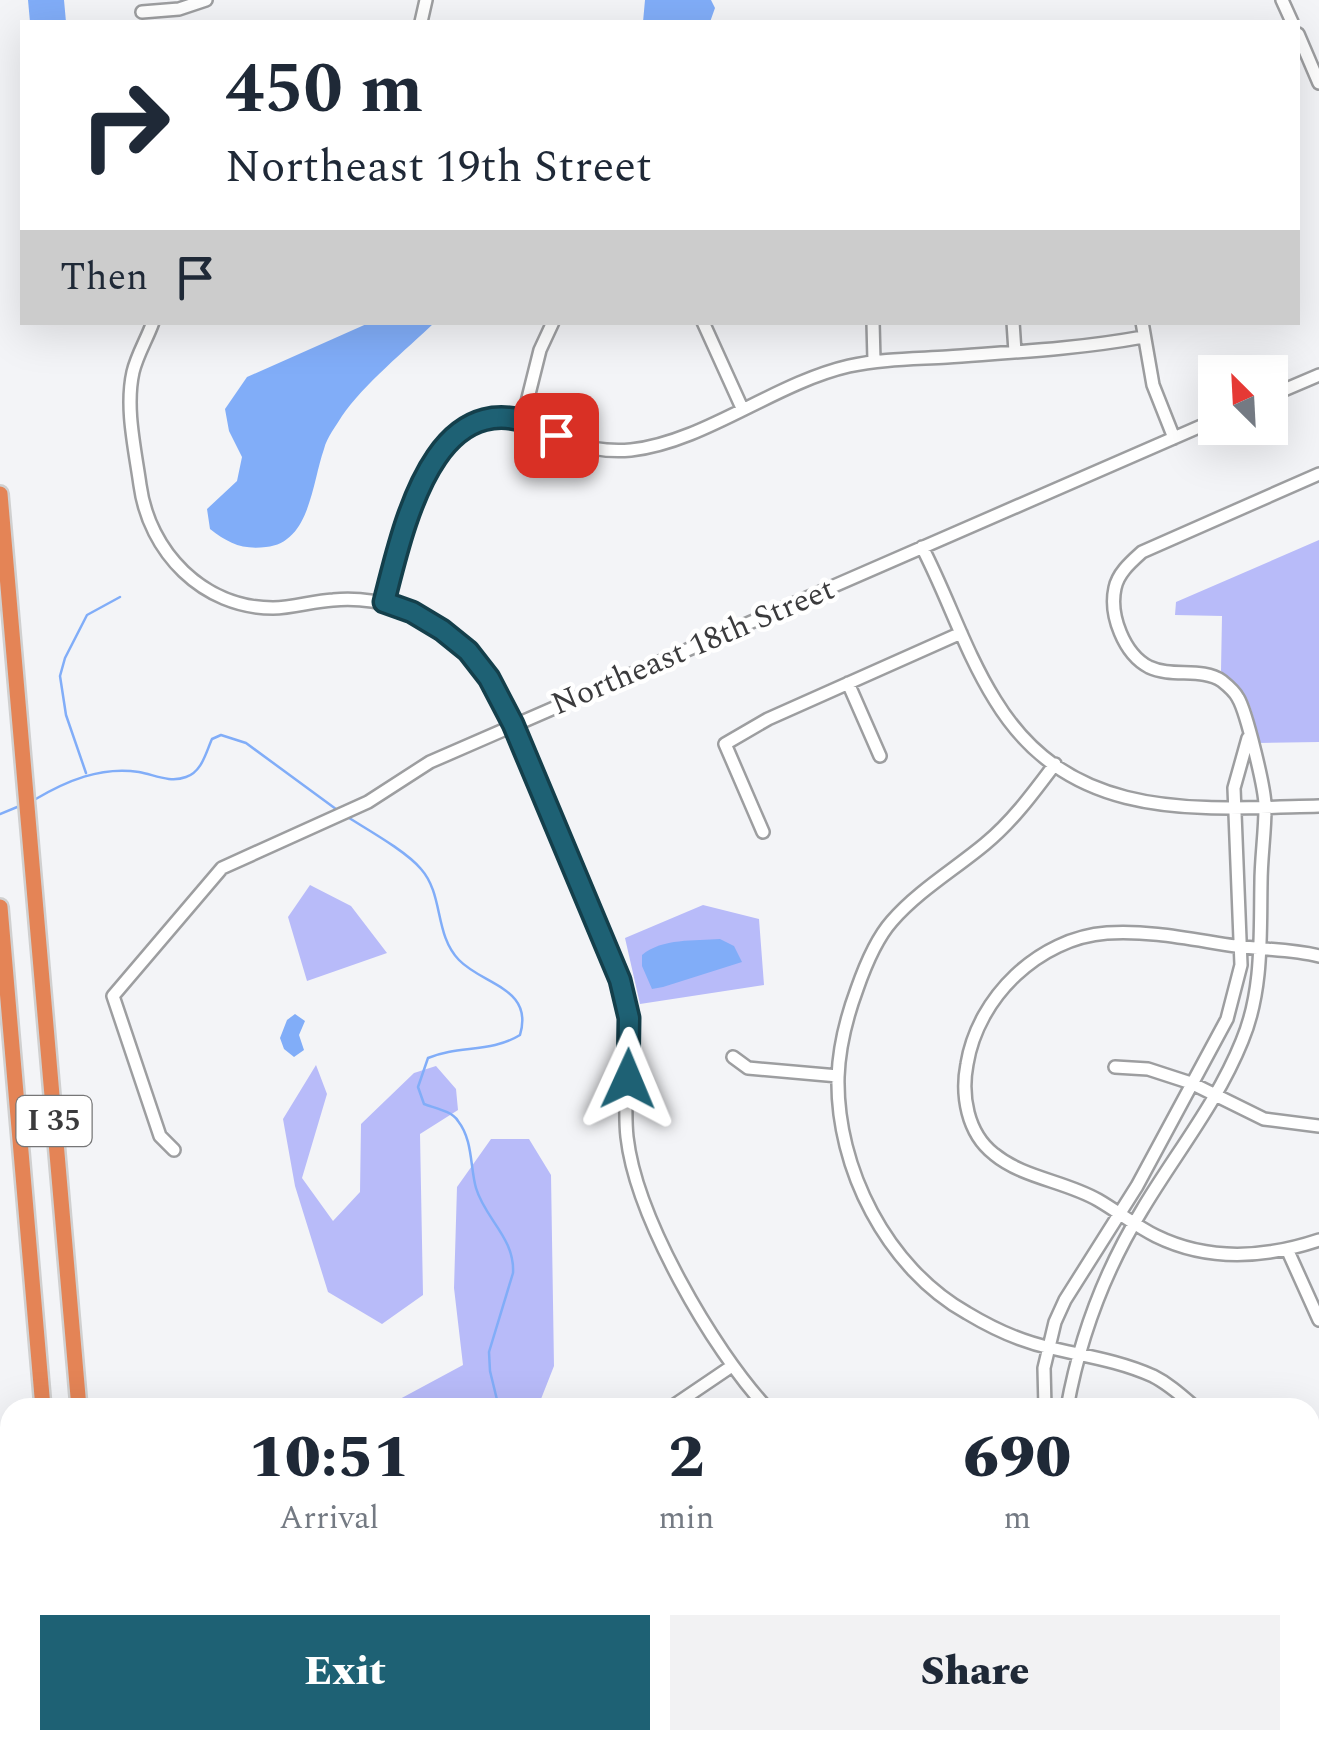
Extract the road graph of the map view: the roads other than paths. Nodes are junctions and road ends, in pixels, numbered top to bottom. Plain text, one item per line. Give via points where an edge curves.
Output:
1 (206, 0) edge
2 (142, 12) edge
3 (1300, 39) edge
4 (1319, 83) edge
5 (152, 325) edge
6 (552, 325) edge
7 (704, 325) edge
8 (872, 325) edge
9 (1013, 325) edge
10 (1142, 325) edge
11 (1143, 338) junction
12 (1015, 352) junction
13 (874, 362) junction
14 (1319, 375) edge
15 (1288, 388) edge
16 (742, 408) junction
17 (523, 418) junction
18 (1198, 427) edge
19 (1174, 438) junction
20 (1319, 474) edge
21 (0, 494) edge
22 (922, 547) junction
23 (384, 602) junction
24 (961, 633) junction
25 (848, 683) junction
26 (513, 724) junction
27 (1248, 734) junction
28 (880, 756) dead end
29 (1055, 764) junction
30 (1319, 806) edge
31 (1236, 808) junction
32 (1266, 808) junction
33 (763, 832) dead end
34 (0, 907) edge
35 (1240, 947) junction
36 (1260, 948) junction
37 (1319, 956) edge
38 (733, 1057) dead end
39 (1115, 1067) dead end
40 (838, 1076) junction
41 (1191, 1082) junction
42 (1216, 1096) junction
43 (1319, 1126) edge
44 (174, 1150) dead end
45 (1120, 1213) junction
46 (1135, 1222) junction
47 (1319, 1240) edge
48 (1287, 1249) junction
49 (1319, 1320) edge
50 (1048, 1348) junction
51 (1080, 1353) junction
52 (732, 1366) junction
53 (42, 1398) edge
54 (78, 1398) edge
55 (685, 1398) edge
56 (759, 1398) edge
57 (1046, 1398) edge
58 (1069, 1398) edge
59 (1183, 1398) edge

1 - 2 street
3 - 4 street
5 - 23 street via 133,372 131,413 144,508 174,562 212,593 254,607
6 - 17 street
7 - 16 street
8 - 13 street
9 - 12 street
10 - 11 street
11 - 12 street
11 - 19 street
12 - 13 street
13 - 16 street via 830,371
14 - 15 street
16 - 17 street via 667,442 617,451 585,446
17 - 23 street via 476,422 439,454 409,508
18 - 19 street, Northeast 18th Street
19 - 22 street, Northeast 18th Street
20 - 27 street via 1142,552 1115,586 1114,609 1132,653 1147,666 1222,681 1237,696
21 - 54 highway, I 35
22 - 24 street
22 - 26 street, Northeast 18th Street
23 - 26 street via 456,640 489,678
24 - 25 street
24 - 29 street via 995,701
25 - 28 street
25 - 33 street via 724,744
26 - 44 street, Northeast 18th Street via 430,762 368,802 222,868 113,996 160,1136
26 - 52 street via 625,999 627,1133 636,1180 702,1321
27 - 31 street via 1234,788
27 - 32 street
29 - 31 street via 1094,788 1152,805
29 - 40 street via 988,842 890,922 848,1012
30 - 32 street
31 - 32 street
31 - 35 street
32 - 36 street
34 - 53 highway, I 35
35 - 36 street
35 - 41 street via 1242,965 1226,1018
35 - 45 street via 1152,934 1081,937 1053,949 1003,987 974,1032 964,1098 990,1152
36 - 37 street
36 - 42 street via 1244,1038
38 - 40 street via 748,1068
39 - 41 street
40 - 50 street via 842,1126 856,1175 896,1252 929,1288 966,1313
41 - 42 street
41 - 45 street
42 - 43 street via 1264,1120
42 - 46 street
45 - 46 street
45 - 50 street via 1078,1274
46 - 48 street via 1176,1245 1241,1257
46 - 51 street via 1101,1286
47 - 48 street
48 - 49 street
50 - 51 street
50 - 57 street
51 - 58 street
51 - 59 street via 1157,1378
52 - 55 street
52 - 56 street

